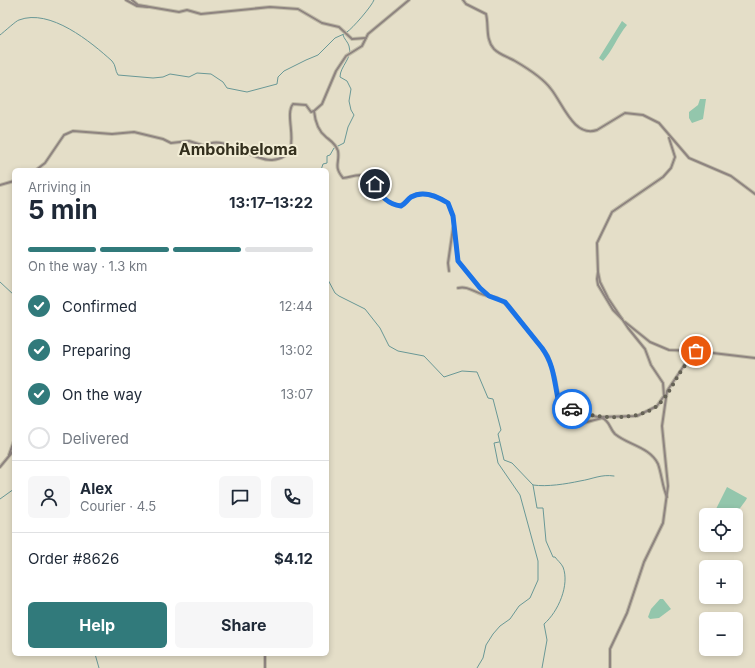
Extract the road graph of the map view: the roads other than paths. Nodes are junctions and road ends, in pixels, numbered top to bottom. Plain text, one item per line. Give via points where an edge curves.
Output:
1 (126, 0) edge
2 (132, 0) edge
3 (409, 0) edge
4 (463, 0) edge
5 (152, 6) junction
6 (366, 38) junction
7 (314, 111) junction
8 (667, 135) junction
9 (39, 168) edge
10 (12, 182) edge
11 (0, 185) edge
12 (755, 194) edge
13 (453, 225) junction
14 (450, 271) dead end
15 (458, 288) dead end
16 (489, 296) junction
17 (623, 320) junction
18 (694, 351) junction
19 (702, 352) junction
20 (694, 356) junction
21 (755, 358) edge
22 (665, 395) junction
23 (560, 404) junction
24 (561, 411) dead end
25 (598, 417) junction
26 (603, 418) junction
27 (572, 426) dead end
28 (12, 446) edge
29 (12, 452) edge
30 (8, 456) junction
31 (0, 467) edge
32 (667, 498) junction
33 (265, 656) edge
34 (265, 668) edge
35 (610, 668) edge

1 - 5 street via 137,6
2 - 5 street via 138,5
3 - 6 street
4 - 8 street via 486,14 493,48 551,89 574,124 581,130 592,132 618,116 630,114 652,119 659,123
5 - 6 street via 201,14 285,7 302,10 322,24 339,27 356,40
6 - 7 street via 362,46 349,54 335,74 322,104
7 - 9 street via 311,112 306,105 293,104 289,112 292,142 287,153 280,158 264,160 242,149 219,143 210,143 206,146 189,141 171,143 134,132 112,134 73,131 64,135 45,163
7 - 13 street via 317,125 338,151 337,169 343,178 364,176 375,184 383,198 401,206 409,198 421,193 434,196 448,203
8 - 12 street via 689,158 731,176
8 - 17 street via 675,157 671,168 663,177 612,212 597,243 596,279 613,310
10 - 11 street
13 - 14 street via 448,263
13 - 16 street via 458,261
15 - 16 street via 467,287 481,295
16 - 23 street via 505,302 548,356
17 - 18 street via 641,336 662,348
17 - 22 street via 645,349 651,365 663,383
18 - 19 street
18 - 20 street
19 - 20 street
19 - 21 street
20 - 22 street via 680,370
22 - 25 street via 657,406 638,416
22 - 32 street via 662,435 668,473
23 - 24 street
23 - 25 street
25 - 26 street
26 - 27 street
26 - 32 street via 615,434 654,458 663,477
28 - 30 street
29 - 30 street
30 - 31 street
32 - 35 street via 658,535 644,562 610,649
33 - 34 street

